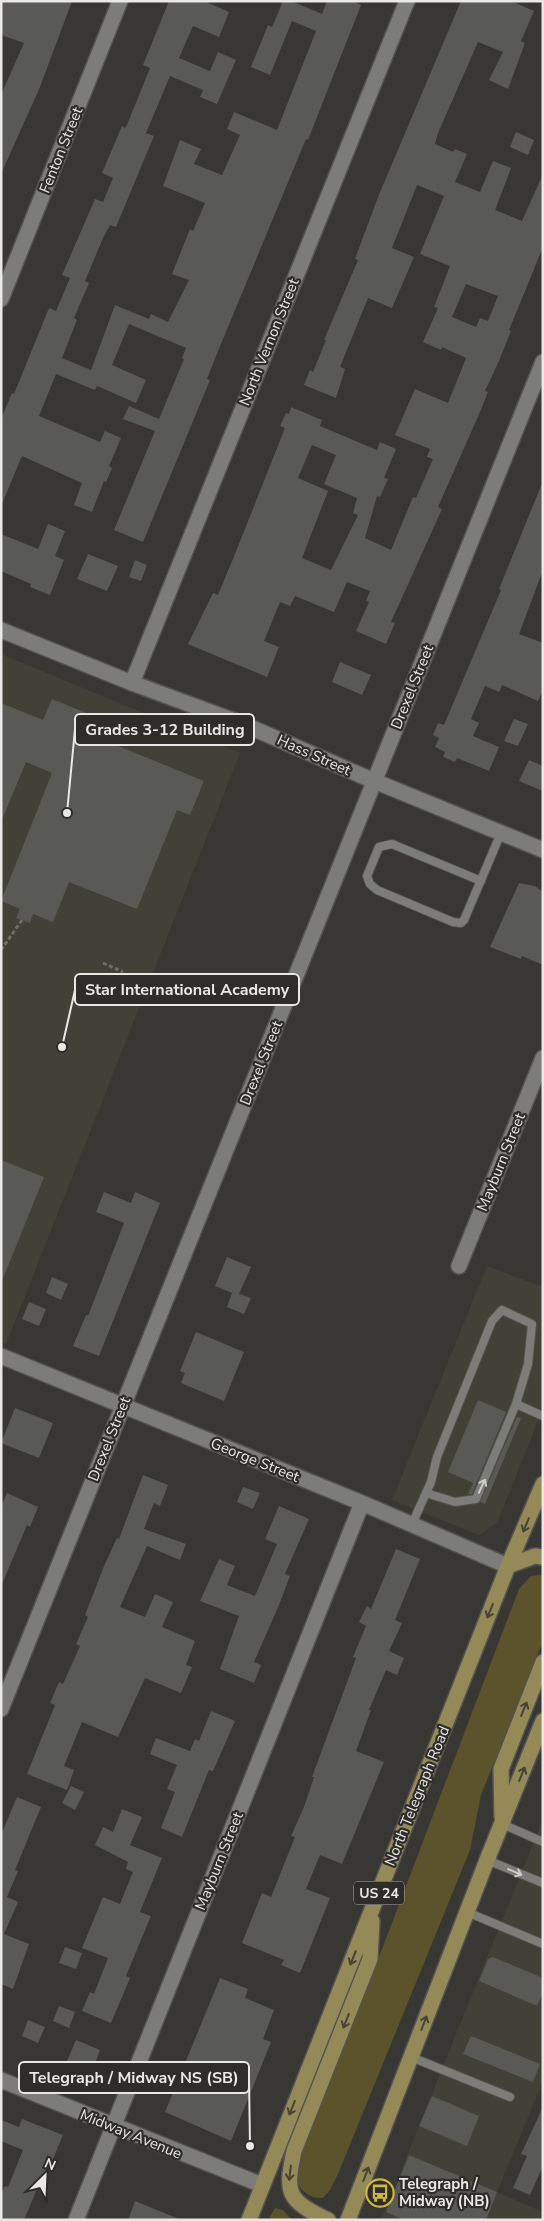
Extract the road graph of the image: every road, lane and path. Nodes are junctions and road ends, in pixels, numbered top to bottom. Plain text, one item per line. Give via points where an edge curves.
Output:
1 (120, 1) edge
2 (407, 1) edge
3 (1, 299) edge
4 (543, 362) edge
5 (1, 630) edge
6 (132, 683) junction
7 (374, 781) junction
8 (501, 833) junction
9 (543, 850) edge
10 (481, 881) junction
11 (22, 920) dead end
12 (1, 950) edge
13 (103, 963) dead end
14 (123, 972) dead end
15 (543, 1058) edge
16 (459, 1266) dead end
17 (1, 1356) edge
18 (516, 1404) junction
19 (122, 1407) junction
20 (543, 1416) edge
21 (543, 1484) edge
22 (426, 1494) junction
23 (362, 1503) junction
24 (412, 1524) junction
25 (543, 1557) edge
26 (508, 1566) junction
27 (543, 1662) edge
28 (1, 1708) edge
29 (543, 1721) edge
30 (502, 1824) junction
31 (543, 1842) edge
32 (486, 1860) junction
33 (543, 1883) edge
34 (373, 1907) junction
35 (467, 1912) junction
36 (543, 1944) edge
37 (411, 2057) junction
38 (1, 2080) edge
39 (510, 2097) dead end
40 (113, 2127) junction
41 (262, 2186) junction
42 (76, 2220) edge
43 (249, 2220) edge
44 (328, 2220) edge
45 (348, 2220) edge

1 - 3 street, Fenton Street
2 - 6 street, North Vernon Street
4 - 7 street, Drexel Street
5 - 6 street, Hass Street
6 - 7 street, Hass Street via 243,724
7 - 8 street, Hass Street
7 - 19 street, Drexel Street
8 - 9 street, Hass Street
8 - 10 lane
10 - 10 lane via 460,923 377,890 367,876 378,847 392,844
11 - 12 path
13 - 14 path
15 - 16 street, Mayburn Street
17 - 19 street, George Street
18 - 20 lane
22 -> 18 lane via 455,1502 476,1499
18 - 22 lane via 528,1364 532,1324 502,1310 492,1321 437,1457
19 - 23 street, George Street
19 - 28 street, Drexel Street
21 -> 26 main road, North Telegraph Road / US 24
22 - 24 lane
23 - 24 street, George Street
23 - 40 street, Mayburn Street
24 - 26 street, George Street
25 - 26 main road via 535,1556
26 -> 34 main road, North Telegraph Road / US 24
30 -> 27 main road via 501,1769
30 -> 29 main road
30 - 31 lane
30 - 32 main road
32 -> 33 lane
32 - 35 main road
34 -> 41 main road, North Telegraph Road / US 24
34 -> 44 main road via 370,1958 294,2151 288,2179 292,2195 304,2208
35 - 36 lane
37 -> 35 main road
37 - 39 lane
45 -> 37 main road
38 - 40 street, Midway Avenue
40 - 41 street, Midway Avenue
40 - 42 street, Mayburn Street
41 - 43 main road, North Telegraph Road / US 24

